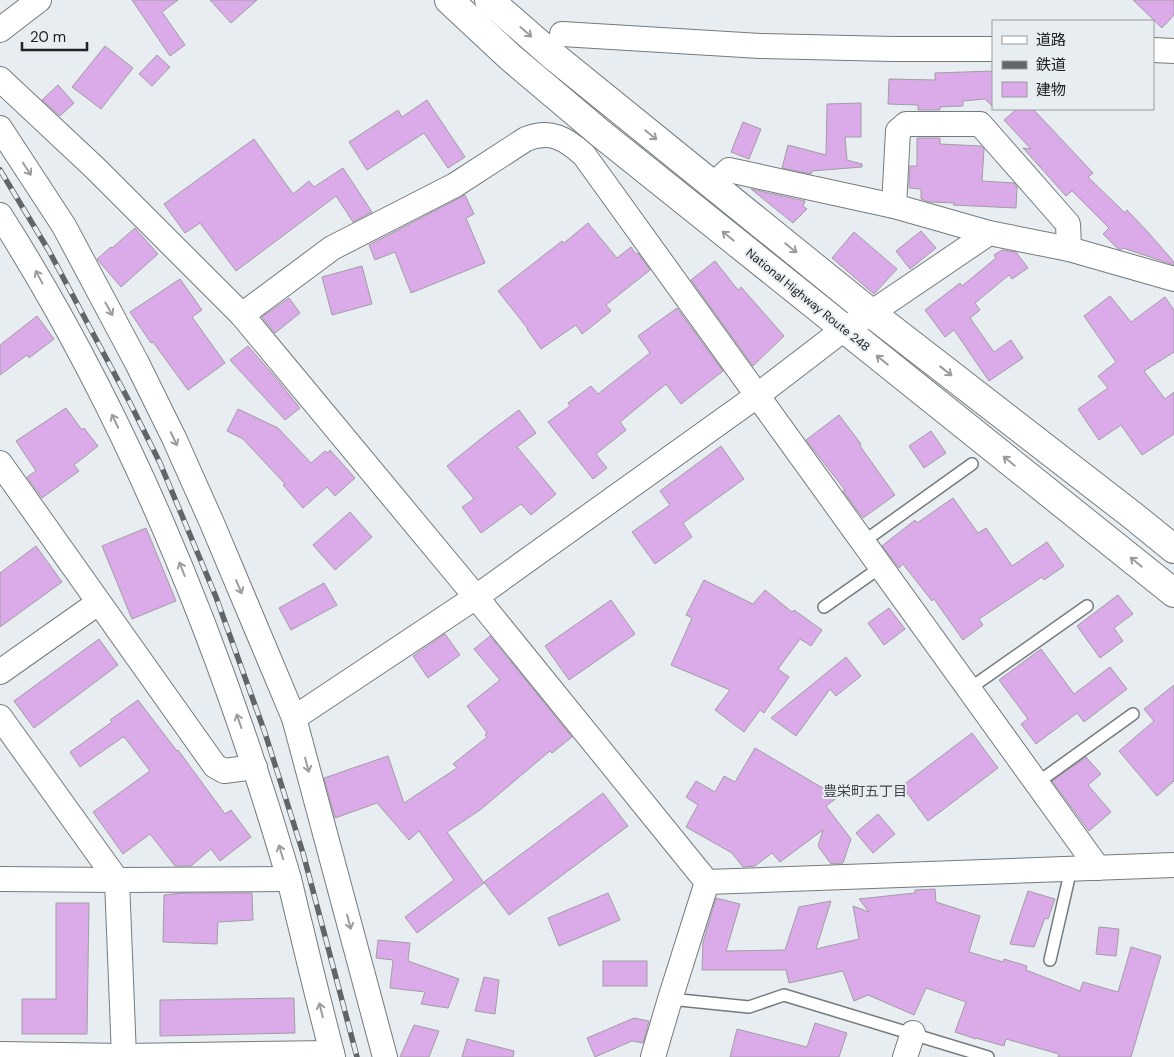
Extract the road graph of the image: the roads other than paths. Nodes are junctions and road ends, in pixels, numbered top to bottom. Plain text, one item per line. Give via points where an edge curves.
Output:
1 (39, 0) edge
2 (449, 0) edge
3 (489, 0) edge
4 (0, 30) edge
5 (562, 34) dead end
6 (992, 49) edge
7 (1154, 50) edge
8 (1174, 51) edge
9 (0, 79) edge
10 (0, 128) edge
11 (600, 133) junction
12 (584, 156) junction
13 (713, 185) junction
14 (894, 206) junction
15 (0, 215) edge
16 (989, 233) junction
17 (1070, 249) junction
18 (1174, 279) edge
19 (871, 313) junction
20 (242, 315) junction
21 (844, 329) junction
22 (758, 395) junction
23 (0, 464) edge
24 (972, 464) dead end
25 (863, 542) junction
26 (1174, 549) edge
27 (881, 567) junction
28 (1174, 593) edge
29 (476, 597) junction
30 (98, 603) junction
31 (1087, 606) dead end
32 (824, 607) dead end
33 (0, 672) edge
34 (969, 689) junction
35 (1132, 714) dead end
36 (0, 717) edge
37 (294, 718) junction
38 (255, 767) junction
39 (1037, 783) junction
40 (1174, 865) edge
41 (1098, 868) junction
42 (1070, 869) junction
43 (0, 879) edge
44 (289, 879) junction
45 (117, 880) junction
46 (707, 882) junction
47 (1050, 960) dead end
48 (670, 999) junction
49 (913, 1033) junction
50 (0, 1054) edge
51 (332, 1055) edge
52 (124, 1057) edge
53 (385, 1057) edge
54 (653, 1057) edge
55 (905, 1057) edge
56 (988, 1057) edge

1 - 4 street
2 - 11 highway, National Highway Route 248
3 -> 13 highway
5 - 6 street via 760,46
7 - 8 street
9 - 20 street via 95,168
10 -> 37 street via 64,226 142,372 212,523
11 - 12 street
21 -> 11 highway, National Highway Route 248
12 - 20 street via 557,136 537,135 526,139 455,184 332,248
12 - 22 street
13 - 14 street via 728,170
13 -> 19 highway
14 - 16 street
14 - 17 street via 898,131 906,124 980,124 1068,224
38 -> 15 street via 176,554 108,404 34,268
16 - 17 street
16 - 19 street
17 - 18 street
19 - 21 street
19 -> 26 highway
20 - 29 street
21 - 22 street
28 -> 21 highway, National Highway Route 248
22 - 25 street
22 - 29 street
23 - 30 street
24 - 25 lane
25 - 27 street
27 - 32 lane
27 - 34 street
29 - 37 street
29 - 46 street
30 - 33 street
30 - 38 street via 215,766 224,771
31 - 34 lane
34 - 39 street
35 - 39 lane
36 - 45 street
37 -> 53 street
44 -> 38 street
39 - 41 street
40 - 41 street
41 - 42 street
42 - 46 street
42 - 47 lane
43 - 45 street
44 - 45 street
51 -> 44 street
45 - 52 street
46 - 48 street
48 - 49 lane via 749,1007 784,995
48 - 54 street
49 - 55 street
49 - 56 lane
50 - 52 street
51 - 52 street

